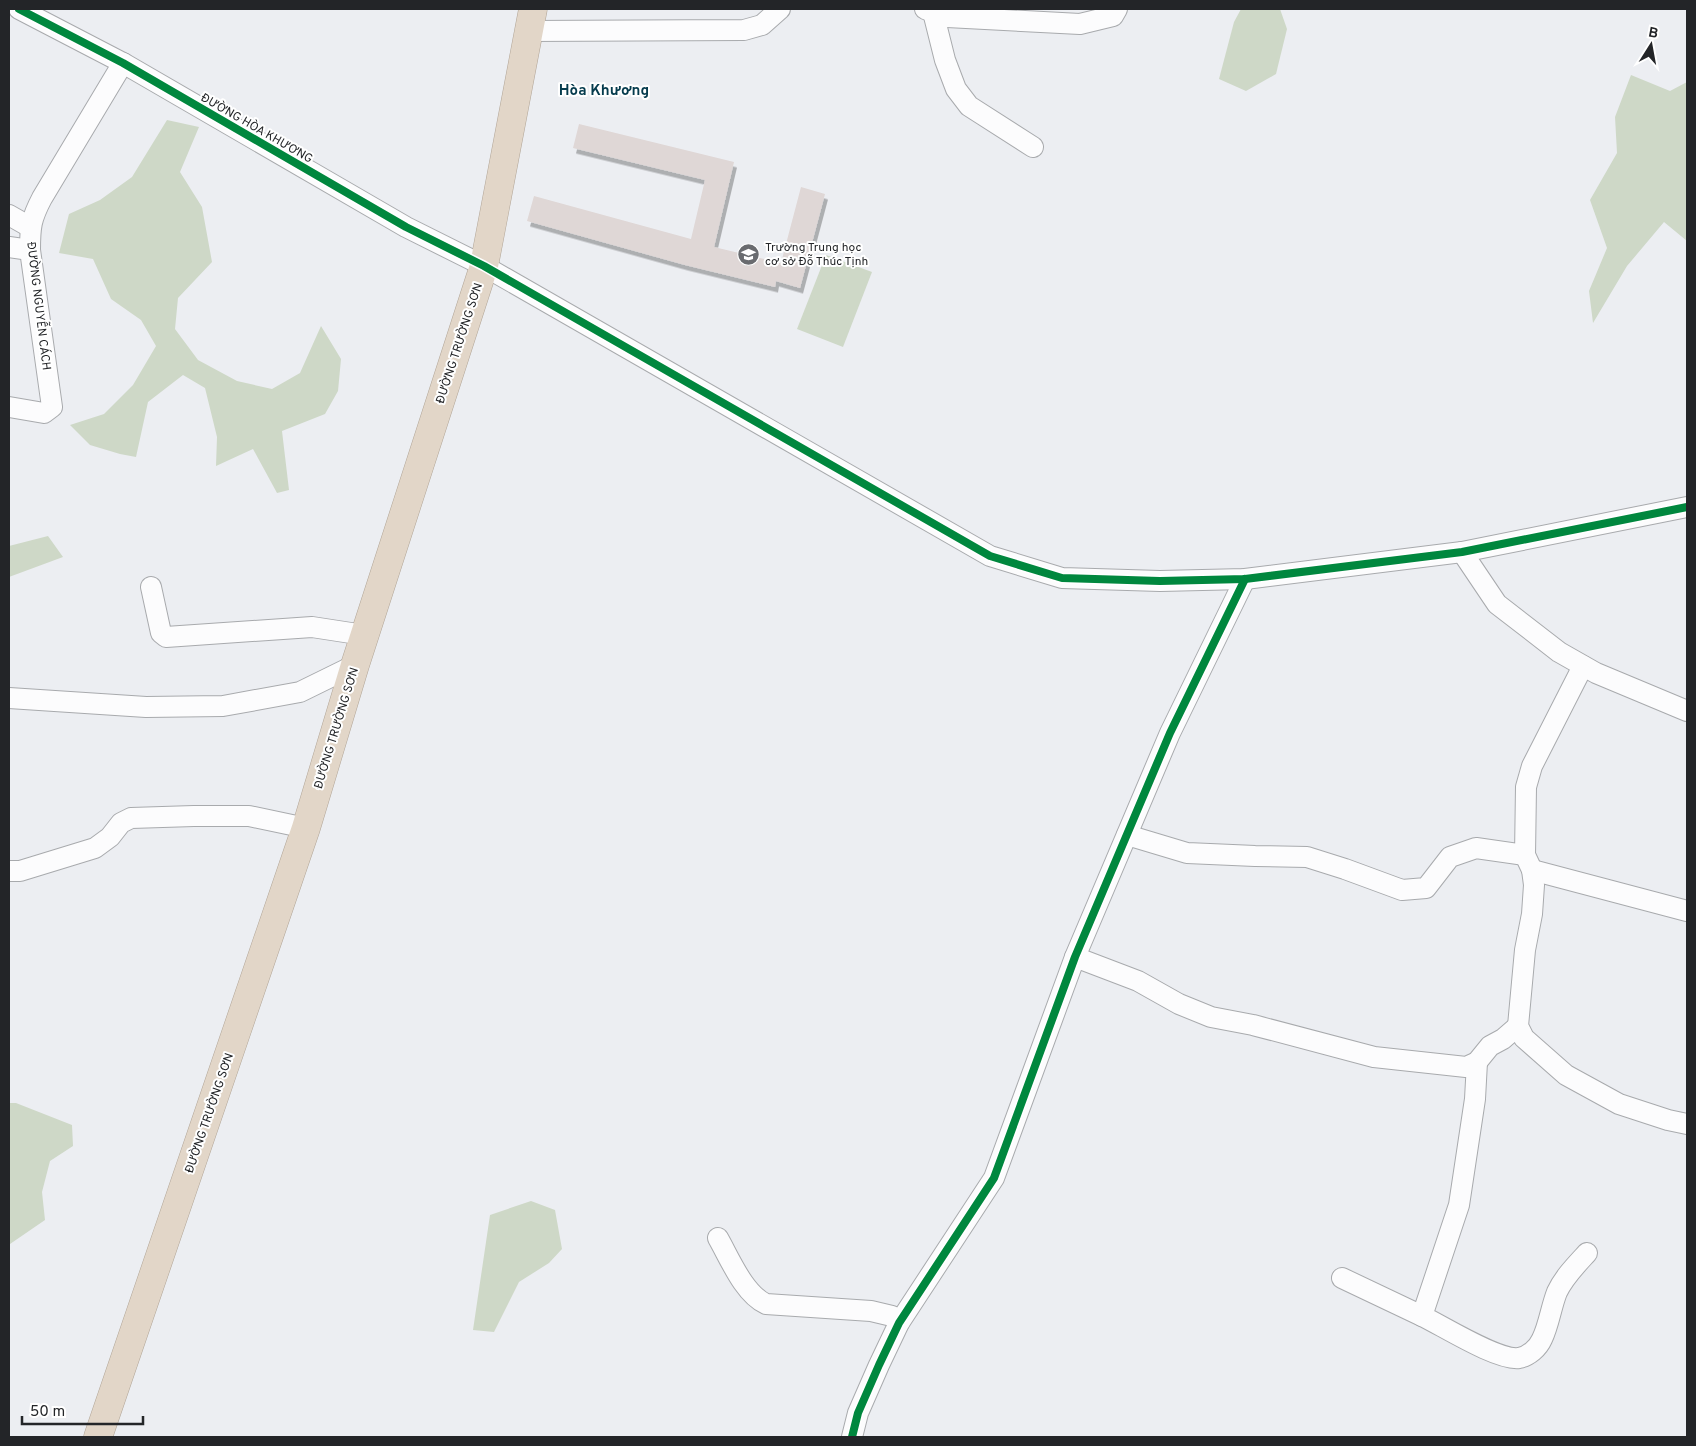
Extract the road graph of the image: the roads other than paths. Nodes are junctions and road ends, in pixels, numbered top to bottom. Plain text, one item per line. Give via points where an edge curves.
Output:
1 (19, 9) edge
2 (780, 9) edge
3 (1117, 9) edge
4 (929, 11) edge
5 (531, 20) edge
6 (123, 63) junction
7 (1033, 147) dead end
8 (9, 215) edge
9 (30, 227) junction
10 (9, 247) edge
11 (30, 250) junction
12 (484, 266) junction
13 (9, 407) edge
14 (1687, 507) edge
15 (1462, 552) junction
16 (1245, 579) junction
17 (151, 587) dead end
18 (364, 636) junction
19 (355, 665) junction
20 (1584, 666) junction
21 (9, 698) edge
22 (1687, 711) edge
23 (306, 828) junction
24 (1127, 834) junction
25 (1529, 862) junction
26 (9, 871) edge
27 (1687, 911) edge
28 (1075, 957) junction
29 (1518, 1026) junction
30 (1477, 1062) junction
31 (1687, 1124) edge
32 (718, 1238) dead end
33 (1587, 1253) dead end
34 (1342, 1278) dead end
35 (1422, 1316) junction
36 (899, 1324) junction
37 (98, 1437) edge
38 (852, 1437) edge

1 - 6 street, ĐƯỜNG HÒA KHƯƠNG
2 - 5 street via 762,25 744,30
3 - 4 street via 1113,16 1080,24 946,17
4 - 7 street via 956,89 969,106
5 - 12 highway, ĐƯỜNG TRƯỜNG SƠN
6 - 9 street, ĐƯỜNG NGUYỄN CÁCH via 42,198
6 - 12 street, ĐƯỜNG HÒA KHƯƠNG via 406,227
8 - 9 street
9 - 11 street, ĐƯỜNG NGUYỄN CÁCH
10 - 11 street
11 - 13 street, ĐƯỜNG NGUYỄN CÁCH via 52,407 44,413
12 - 16 street, ĐƯỜNG HÒA KHƯƠNG via 990,556 1062,578
12 - 18 highway, ĐƯỜNG TRƯỜNG SƠN
14 - 15 street, ĐƯỜNG HÒA KHƯƠNG
15 - 16 street, ĐƯỜNG HÒA KHƯƠNG
15 - 20 street via 1497,604 1559,652
16 - 24 street via 1170,732
17 - 18 street via 160,633 166,638 312,627
18 - 19 highway, ĐƯỜNG TRƯỜNG SƠN
19 - 21 street via 300,692 223,706 146,707
19 - 23 highway, ĐƯỜNG TRƯỜNG SƠN
20 - 22 street via 1596,674
20 - 25 street via 1532,766 1526,787
23 - 26 street via 249,816 131,818 121,823 95,848
23 - 37 highway, ĐƯỜNG TRƯỜNG SƠN
24 - 25 street via 1187,852 1307,857 1402,890 1426,888 1450,857 1476,848
24 - 28 street
25 - 27 street
25 - 29 street via 1534,886
28 - 30 street via 1138,981 1211,1017 1374,1057 1466,1067
28 - 36 street via 994,1178
29 - 30 street via 1490,1046
29 - 31 street via 1524,1038 1566,1075 1620,1104
30 - 35 street via 1475,1099 1459,1205
32 - 36 street via 757,1300 766,1304 870,1311 892,1316
33 - 35 street via 1561,1285 1542,1340 1536,1349 1519,1358 1494,1353
34 - 35 street
36 - 38 street via 858,1413

